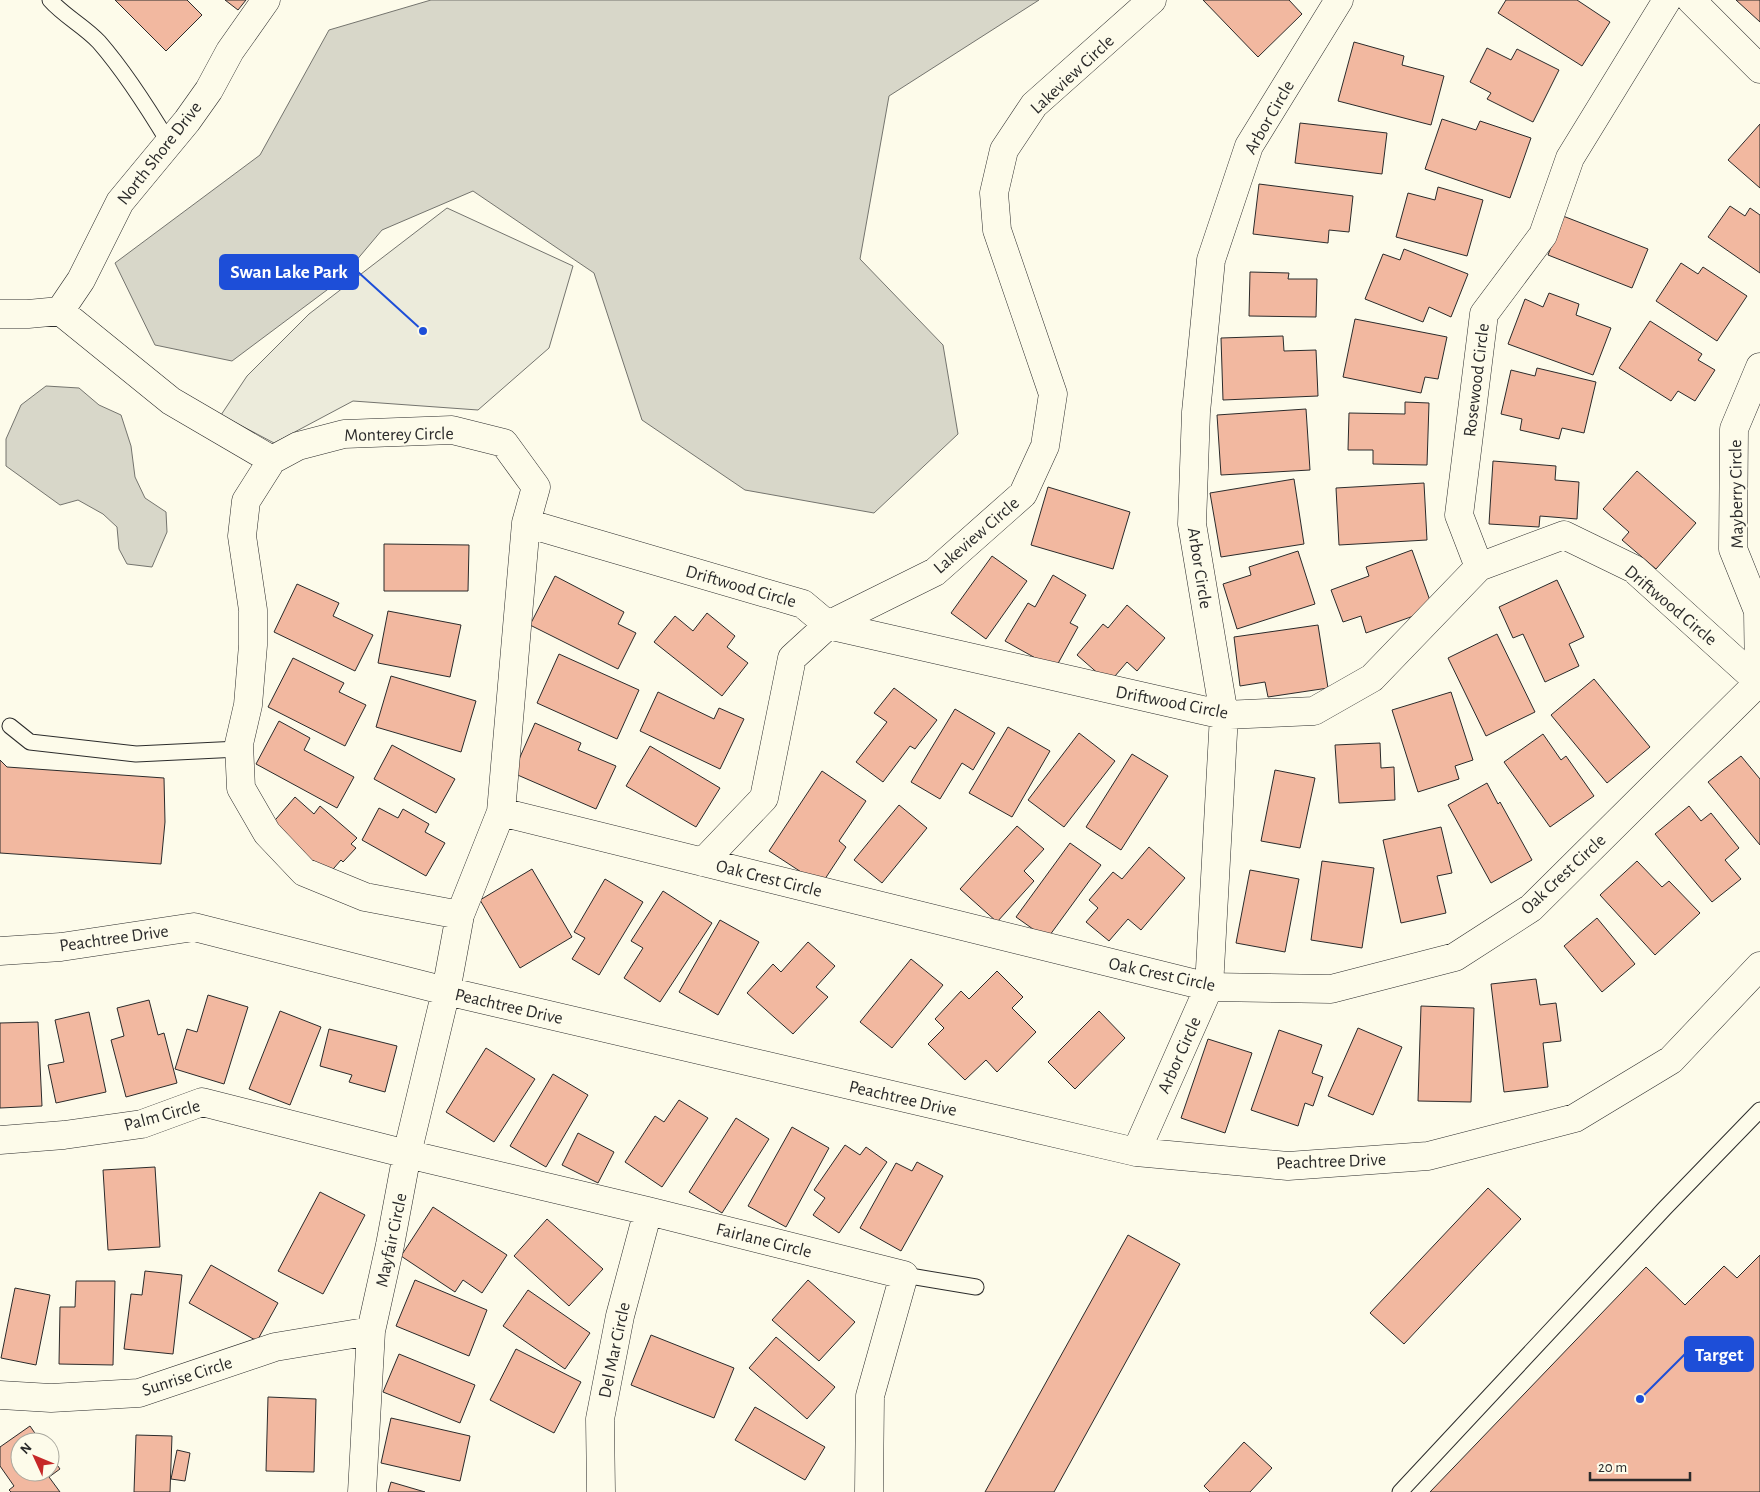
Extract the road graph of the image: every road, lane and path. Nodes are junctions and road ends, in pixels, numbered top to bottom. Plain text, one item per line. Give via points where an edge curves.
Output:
1 (50, 0) edge
2 (266, 0) edge
3 (1152, 0) edge
4 (1339, 0) edge
5 (1667, 0) edge
6 (1691, 0) edge
7 (1760, 69) edge
8 (169, 143) junction
9 (60, 311) junction
10 (0, 314) edge
11 (1760, 367) edge
12 (272, 460) junction
13 (526, 523) junction
14 (1479, 567) junction
15 (828, 625) junction
16 (1760, 682) edge
17 (1224, 716) junction
18 (10, 726) dead end
19 (239, 749) junction
20 (500, 812) junction
21 (703, 862) junction
22 (460, 915) junction
23 (0, 951) edge
24 (1760, 966) edge
25 (1209, 987) junction
26 (446, 991) junction
27 (1760, 1110) edge
28 (0, 1140) edge
29 (1136, 1152) junction
30 (407, 1154) junction
31 (648, 1211) junction
32 (904, 1275) junction
33 (976, 1287) dead end
34 (371, 1331) junction
35 (0, 1395) edge
36 (362, 1492) edge
37 (601, 1492) edge
38 (869, 1492) edge
39 (1400, 1492) edge

1 - 8 lane via 99,43 144,102
2 - 8 street, North Shore Drive via 230,51 209,90
3 - 15 street, Lakeview Circle via 1034,105 1004,150 994,193 996,230 1053,394 1045,446 1023,494 935,572
4 - 17 street, Arbor Circle via 1249,146 1211,260 1196,412 1192,524
5 - 14 street, Rosewood Circle via 1570,158 1543,235 1484,314 1459,515
6 - 7 street
8 - 9 street, North Shore Drive via 116,209 81,280
9 - 10 street
9 - 12 street via 171,400
11 - 16 street, Mayberry Circle via 1734,429 1733,549 1758,611
12 - 13 street, Monterey Circle via 298,446 344,434 452,430 504,443 536,486
12 - 19 street, Monterey Circle via 246,501 242,536 254,610 248,705
13 - 15 street, Driftwood Circle via 803,604
13 - 20 street, Monterey Circle
14 - 16 street, Driftwood Circle via 1564,535 1634,569
14 - 17 street, Driftwood Circle via 1372,678 1314,711
15 - 17 street, Driftwood Circle
15 - 21 street, Lakeview Circle via 792,658 764,798
16 - 25 street, Oak Crest Circle via 1531,908 1455,957 1330,989
17 - 25 street, Arbor Circle
18 - 19 lane via 30,742 136,754
19 - 22 street, Monterey Circle via 241,788 267,833 304,872 365,897
20 - 21 street, Oak Crest Circle
20 - 22 street, Monterey Circle
21 - 25 street, Oak Crest Circle
22 - 26 street, Mayfair Circle
23 - 26 street, Peachtree Drive via 61,947 194,927
24 - 29 street, Peachtree Drive via 1671,1060 1575,1118 1428,1156 1288,1166
25 - 29 street, Arbor Circle
26 - 29 street, Peachtree Drive
26 - 30 street, Mayfair Circle
27 - 39 lane via 1664,1208
28 - 30 street, Palm Circle via 142,1124 202,1102
30 - 31 street, Fairlane Circle
30 - 34 street, Mayfair Circle
31 - 32 street, Fairlane Circle
31 - 37 street, Del Mar Circle via 620,1316 600,1419
32 - 33 lane
32 - 38 street via 870,1396
34 - 35 street, Sunrise Circle via 275,1347 139,1393 51,1398
34 - 36 street, Mayfair Circle

